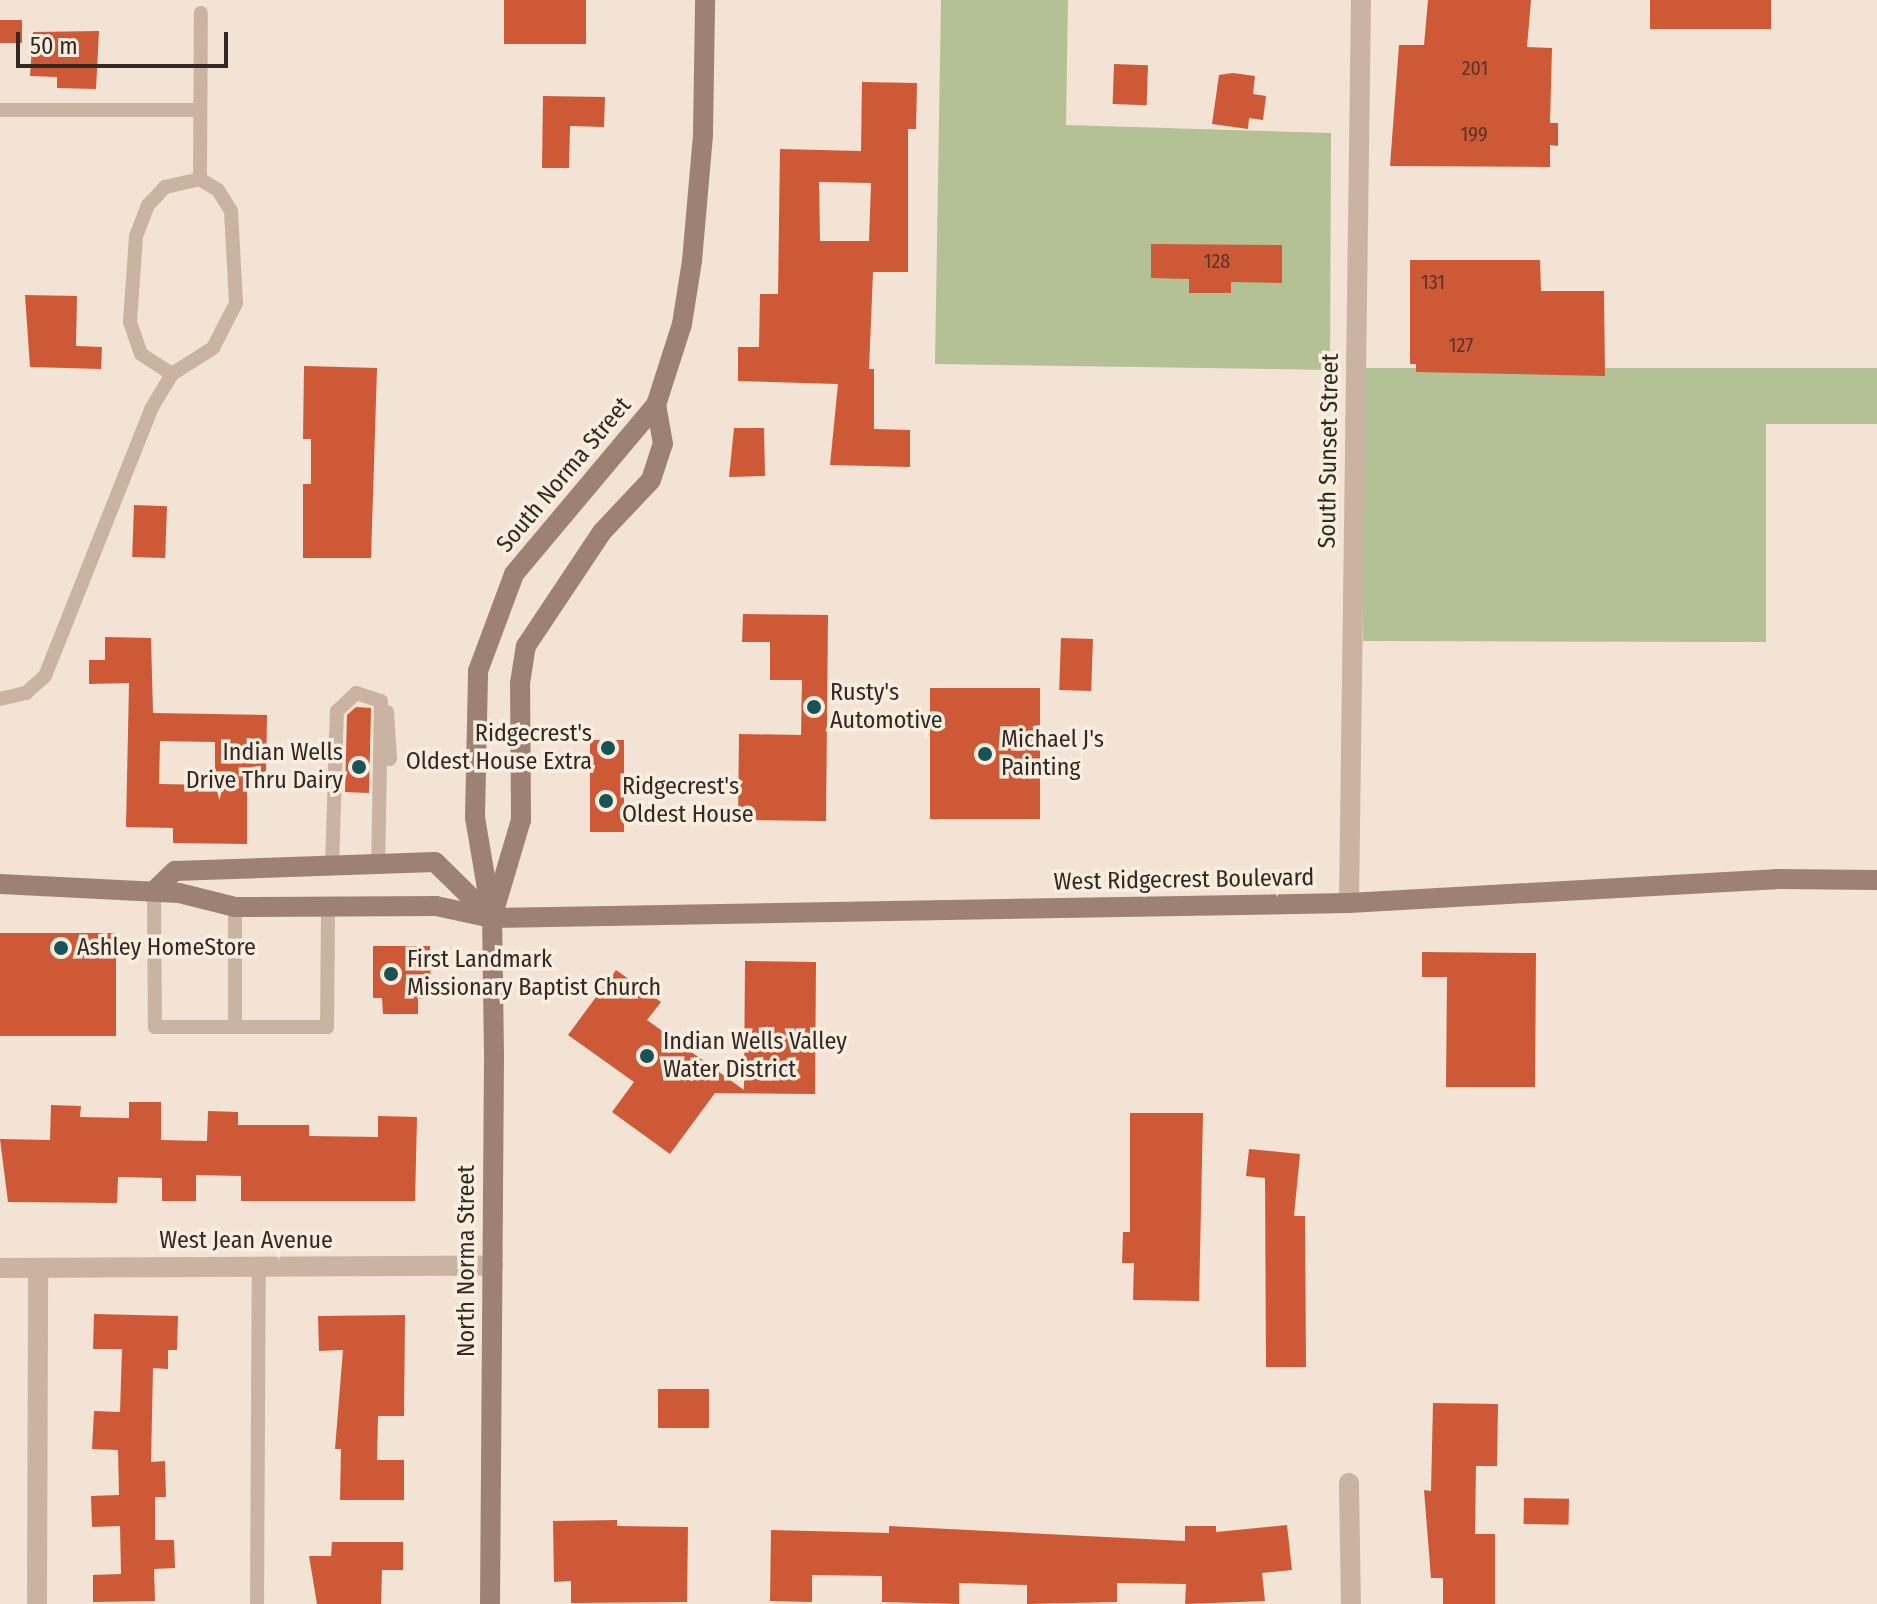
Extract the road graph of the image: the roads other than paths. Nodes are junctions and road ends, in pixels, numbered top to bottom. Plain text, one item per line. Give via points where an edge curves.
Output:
1 (705, 0) edge
2 (1361, 0) edge
3 (201, 13) dead end
4 (0, 110) edge
5 (200, 110) junction
6 (200, 179) junction
7 (172, 374) junction
8 (656, 405) junction
9 (0, 699) edge
10 (383, 865) junction
11 (332, 867) junction
12 (1877, 880) edge
13 (0, 884) edge
14 (154, 891) junction
15 (1349, 903) junction
16 (235, 907) junction
17 (328, 907) junction
18 (492, 918) junction
19 (235, 1027) junction
20 (493, 1265) junction
21 (259, 1266) junction
22 (0, 1268) edge
23 (38, 1268) junction
24 (1349, 1483) dead end
25 (37, 1604) edge
26 (257, 1604) edge
27 (490, 1604) edge
28 (1351, 1604) edge

1 - 8 main road, South Norma Street via 703,134 692,261 682,324
2 - 15 street, South Sunset Street
3 - 5 lane
4 - 5 lane
5 - 6 lane
6 - 7 lane via 218,190 231,211 236,303 213,348
6 - 7 lane via 165,187 148,205 136,236 130,322 141,354
7 - 9 lane via 151,409 45,676 26,693
8 - 18 main road, South Norma Street via 663,444 651,480 602,532 526,646 520,683 521,820
8 - 18 main road, South Norma Street via 566,506 514,574 496,610 473,710 475,818
10 - 11 main road
10 - 11 lane via 390,723 381,701 356,693 338,706
10 - 18 main road via 435,862
11 - 14 main road via 175,871
12 - 15 main road, West Ridgecrest Boulevard via 1775,879
13 - 14 main road, West Ridgecrest Boulevard
14 - 16 main road, West Ridgecrest Boulevard
14 - 19 lane via 155,1027
15 - 18 main road, West Ridgecrest Boulevard
16 - 17 main road, West Ridgecrest Boulevard
16 - 19 lane
17 - 18 main road, West Ridgecrest Boulevard via 436,906
17 - 19 lane via 327,1027
18 - 20 main road, North Norma Street
20 - 21 street, West Jean Avenue
20 - 27 main road, North Norma Street
21 - 23 street, West Jean Avenue
21 - 26 lane
22 - 23 street, West Jean Avenue
23 - 25 street
24 - 28 street

